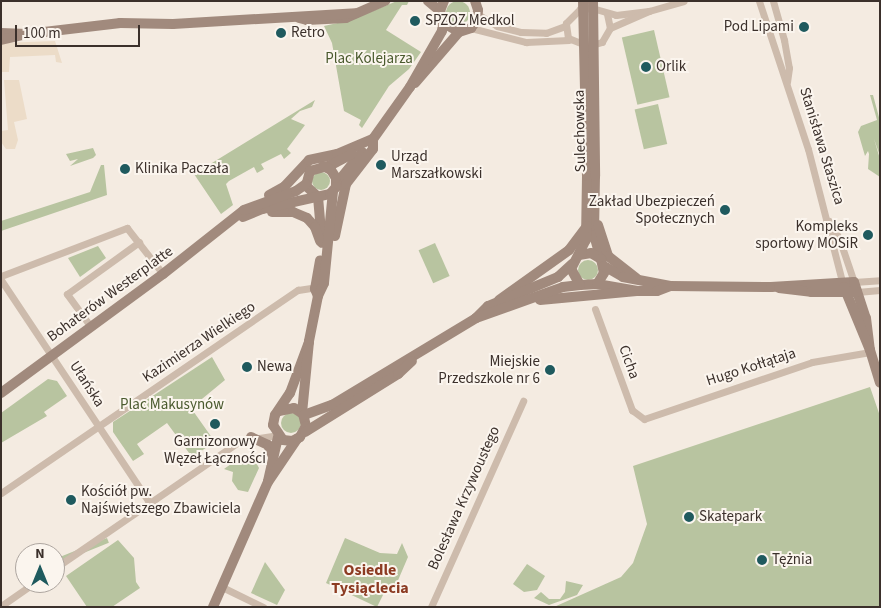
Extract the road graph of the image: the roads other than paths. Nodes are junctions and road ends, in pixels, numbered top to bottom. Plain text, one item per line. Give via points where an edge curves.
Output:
1 (385, 1) edge
2 (428, 1) edge
3 (474, 1) edge
4 (583, 1) edge
5 (593, 1) edge
6 (684, 1) edge
7 (759, 1) edge
8 (773, 1) edge
9 (442, 6) edge
10 (649, 11) junction
11 (607, 14) junction
12 (479, 15) junction
13 (443, 23) junction
14 (565, 26) junction
15 (471, 28) junction
16 (610, 28) junction
17 (459, 32) junction
18 (1, 33) edge
19 (27, 34) junction
20 (1, 40) edge
21 (569, 40) junction
22 (787, 83) junction
23 (410, 87) junction
24 (371, 140) junction
25 (323, 166) junction
26 (591, 176) junction
27 (306, 184) junction
28 (335, 187) junction
29 (318, 197) junction
30 (260, 202) junction
31 (254, 213) junction
32 (828, 218) junction
33 (235, 220) junction
34 (592, 224) junction
35 (139, 242) junction
36 (321, 246) junction
37 (576, 259) junction
38 (327, 260) junction
39 (602, 262) junction
40 (163, 274) junction
41 (1, 278) edge
42 (637, 280) junction
43 (880, 280) edge
44 (842, 281) junction
45 (596, 284) junction
46 (580, 285) junction
47 (670, 286) junction
48 (771, 287) junction
49 (856, 287) junction
50 (880, 290) edge
51 (317, 291) junction
52 (637, 291) junction
53 (845, 292) junction
54 (499, 300) junction
55 (529, 300) junction
56 (595, 309) dead end
57 (476, 318) junction
58 (91, 327) junction
59 (309, 341) junction
60 (870, 351) junction
61 (420, 354) junction
62 (52, 355) junction
63 (880, 383) edge
64 (1, 393) edge
65 (523, 401) dead end
66 (279, 411) junction
67 (303, 414) junction
68 (644, 419) joint
69 (99, 427) junction
70 (301, 435) junction
71 (277, 436) junction
72 (251, 437) junction
73 (273, 456) junction
74 (268, 482) junction
75 (1, 493) edge
76 (150, 503) junction
77 (65, 561) edge
78 (222, 587) junction
79 (20, 593) edge
80 (1, 606) edge
81 (213, 607) edge
82 (263, 607) edge
83 (431, 607) edge

1 - 19 street via 337,19 307,20 298,17 142,24
2 - 9 street
3 - 12 street
4 - 26 street, Sulechowska, bridge
5 - 26 street, Sulechowska, bridge
6 - 10 street
7 - 22 street, Stanisława Staszica
8 - 22 street, Stanisława Staszica via 789,68
9 - 13 street
10 - 11 street
10 - 16 street
11 - 14 street via 592,8 580,9 569,17
11 - 16 street
12 - 14 street via 497,26 521,32 546,33
12 - 15 street
13 - 17 street
13 - 23 street via 442,32
14 - 21 street
15 - 17 street
15 - 21 street via 526,42
16 - 21 street via 607,37 595,46 580,46
17 - 23 street
18 - 19 street
19 - 20 street
22 - 32 street, Stanisława Staszica
23 - 24 street
24 - 25 street via 342,160
24 - 28 street
24 - 30 street via 344,152 310,160 285,186
24 - 38 street via 373,149 346,184 331,256
25 - 27 street via 310,171
25 - 28 street via 332,170
26 - 34 street, Sulechowska
27 - 29 street
27 - 30 street, Bohaterów Westerplatte via 290,194
28 - 29 street
28 - 38 street
29 - 31 street, Bohaterów Westerplatte
29 - 36 street
30 - 33 street, Bohaterów Westerplatte via 244,210
31 - 33 street, Bohaterów Westerplatte
31 - 36 street via 293,212 307,218 315,227
32 - 44 street, Stanisława Staszica via 830,240
32 - 49 street, Stanisława Staszica via 839,238
33 - 40 street, Bohaterów Westerplatte
34 - 37 street, Sulechowska via 584,248
34 - 39 street, Sulechowska
34 - 42 street via 608,256
34 - 54 street via 569,250
35 - 40 street
35 - 41 street via 126,228
35 - 58 street via 67,294
36 - 51 street
37 - 39 street via 591,253
37 - 46 street via 572,275
37 - 54 street via 558,277
38 - 51 street via 322,291
39 - 42 street via 617,275
39 - 45 street via 603,276
40 - 58 street, Bohaterów Westerplatte
41 - 62 street, Ułańska
42 - 47 street
43 - 49 street
44 - 48 street
44 - 49 street
44 - 53 street, Stanisława Staszica
45 - 46 street
45 - 52 street
46 - 55 street via 572,284
47 - 48 street
47 - 52 street via 657,291
48 - 53 street
49 - 50 street
49 - 53 street
49 - 60 street, Stanisława Staszica via 866,318
51 - 59 street
51 - 69 street, Kazimierza Wielkiego via 298,290
52 - 55 street
53 - 60 street, Stanisława Staszica
54 - 57 street
55 - 57 street
56 - 68 street, Cicha via 632,410
57 - 61 street
58 - 62 street, Bohaterów Westerplatte
59 - 66 street via 290,393
59 - 67 street via 301,394
60 - 63 street, Stanisława Staszica
60 - 68 street, Hugo Kołłątaja via 812,362
61 - 67 street via 390,368 332,405
61 - 70 street via 398,374
62 - 64 street, Bohaterów Westerplatte
62 - 69 street, Ułańska
65 - 83 street, Bolesława Krzywoustego
66 - 67 street via 288,407
66 - 71 street via 273,425
67 - 70 street
69 - 75 street, Kazimierza Wielkiego
69 - 76 street, Ułańska
70 - 71 street via 287,441
70 - 74 street
71 - 72 street
71 - 73 street
72 - 73 street via 268,445
72 - 76 street
73 - 74 street
74 - 78 street
76 - 77 street
78 - 81 street
78 - 82 street
79 - 80 street

